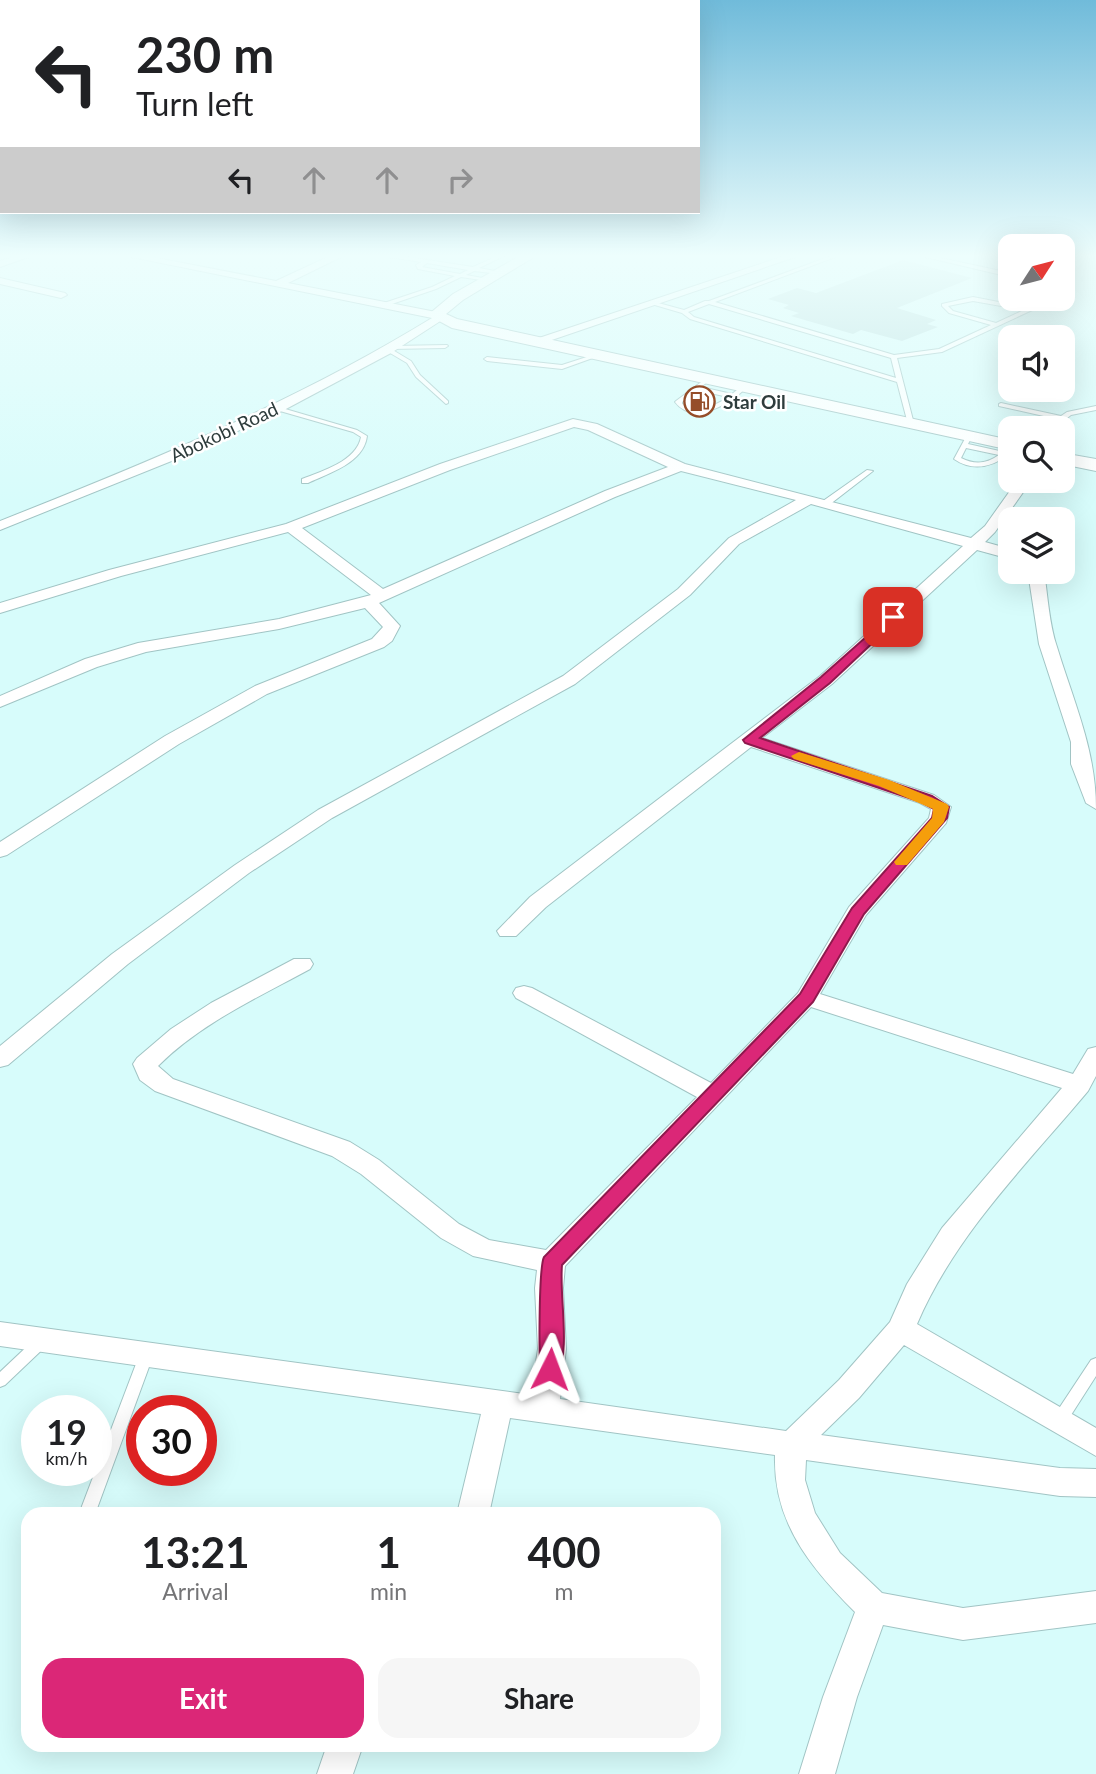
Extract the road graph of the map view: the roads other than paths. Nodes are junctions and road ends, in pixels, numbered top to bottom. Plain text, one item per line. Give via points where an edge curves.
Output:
1 (408, 337) edge
2 (519, 337) edge
3 (549, 337) edge
4 (754, 337) edge
5 (827, 337) edge
6 (971, 337) edge
7 (536, 341) junction
8 (445, 346) dead end
9 (391, 349) junction
10 (597, 355) junction
11 (894, 356) junction
12 (487, 359) dead end
13 (900, 381) junction
14 (702, 384) junction
15 (739, 391) junction
16 (446, 402) dead end
17 (1001, 405) dead end
18 (275, 408) junction
19 (1096, 408) edge
20 (1052, 416) edge
21 (1065, 416) edge
22 (911, 424) junction
23 (966, 441) junction
24 (998, 448) edge
25 (998, 460) edge
26 (1075, 461) edge
27 (1096, 465) edge
28 (680, 467) junction
29 (869, 471) dead end
30 (305, 481) dead end
31 (1016, 493) edge
32 (818, 501) junction
33 (0, 526) edge
34 (290, 527) junction
35 (973, 543) junction
36 (998, 550) edge
37 (1038, 584) edge
38 (374, 598) junction
39 (0, 608) edge
40 (0, 702) edge
41 (750, 740) junction
42 (1096, 803) edge
43 (0, 851) edge
44 (508, 931) dead end
45 (302, 964) dead end
46 (524, 993) dead end
47 (807, 998) junction
48 (1096, 1055) edge
49 (0, 1059) edge
50 (1079, 1085) junction
51 (714, 1095) junction
52 (552, 1262) junction
53 (901, 1329) junction
54 (0, 1334) edge
55 (43, 1340) junction
56 (146, 1356) junction
57 (1096, 1364) edge
58 (0, 1381) edge
59 (498, 1404) junction
60 (544, 1410) junction
61 (1059, 1421) junction
62 (1096, 1443) edge
63 (791, 1445) junction
64 (1096, 1483) edge
65 (90, 1507) edge
66 (475, 1507) edge
67 (873, 1607) junction
68 (1096, 1607) edge
69 (343, 1752) edge
70 (335, 1774) edge
71 (817, 1774) edge

1 - 9 street, Abokobi Road
2 - 7 street
3 - 7 street
4 - 13 lane
5 - 11 lane
6 - 11 lane via 940,351
7 - 10 street
8 - 9 lane
9 - 16 lane
9 - 18 street, Abokobi Road
10 - 12 lane via 562,368
10 - 14 street
11 - 13 lane
13 - 22 lane
14 - 15 street
14 - 15 lane via 678,402 680,405 710,411
15 - 22 street
17 - 20 lane
18 - 30 lane via 364,436 359,452
18 - 33 street, Abokobi Road via 193,449
19 - 21 lane
22 - 23 street
23 - 24 street
23 - 25 lane via 957,459 976,466
26 - 27 street
28 - 32 street
28 - 34 street via 592,427 573,423
28 - 38 street
29 - 32 lane
31 - 35 street via 994,525
32 - 35 street
32 - 49 street via 734,541 675,600 569,680 325,814 242,869 120,959
34 - 38 street
34 - 39 street
35 - 36 street
35 - 41 street via 826,680
37 - 42 street via 1047,644 1080,742 1080,764
38 - 40 street via 279,624 144,647 91,663
38 - 43 street via 392,626 378,643 261,690 172,740
41 - 44 street via 538,902
41 - 47 street via 884,783 941,807 928,832 858,912
45 - 52 street via 157,1050 145,1063 149,1074 164,1085 341,1149 450,1231 483,1249
46 - 51 street
47 - 50 street
47 - 51 street
48 - 50 street
50 - 53 street via 951,1235
51 - 52 street
52 - 60 street via 552,1349
53 - 61 street
53 - 63 street via 849,1389
54 - 55 street
55 - 56 street
55 - 58 lane
56 - 59 street
56 - 65 lane
57 - 61 lane
59 - 60 street
59 - 66 street
60 - 63 street
61 - 62 street
63 - 64 street via 1059,1482
63 - 67 street via 790,1480 801,1518 829,1564
67 - 68 street via 963,1624
67 - 71 street
69 - 70 street

